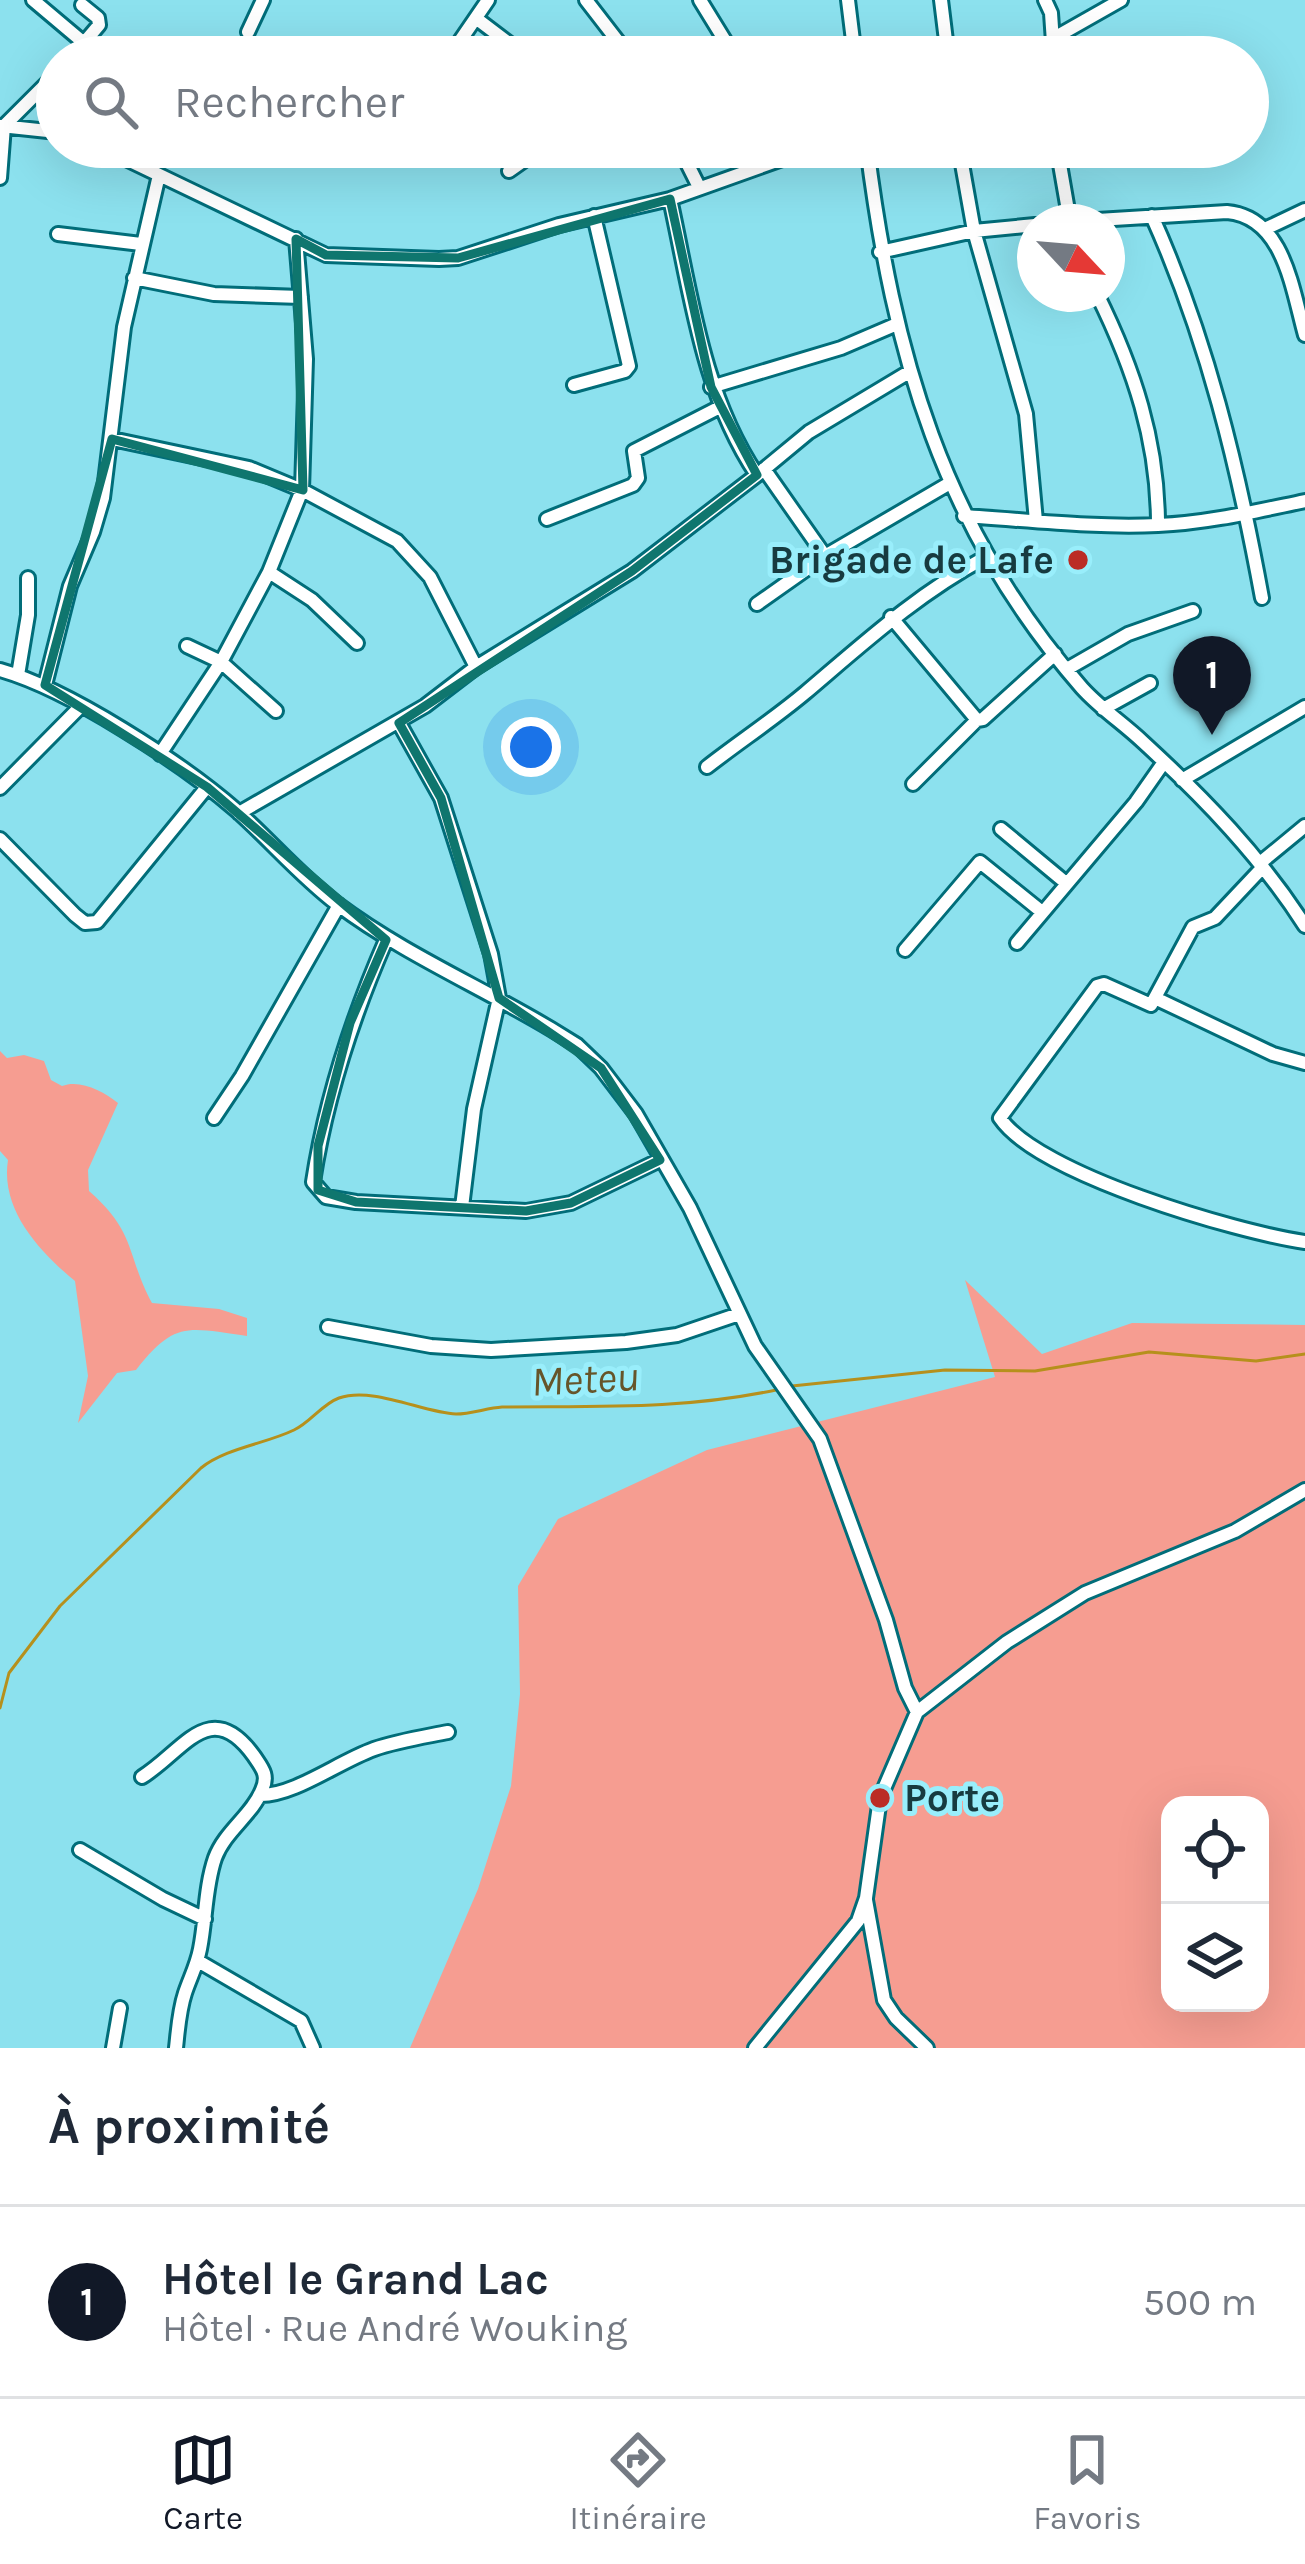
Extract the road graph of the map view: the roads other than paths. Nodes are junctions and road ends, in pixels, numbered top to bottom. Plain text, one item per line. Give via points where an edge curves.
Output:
1 (34, 0) edge
2 (263, 0) edge
3 (488, 0) edge
4 (586, 0) edge
5 (700, 0) edge
6 (848, 0) edge
7 (941, 0) edge
8 (1045, 0) edge
9 (1121, 0) edge
10 (82, 5) dead end
11 (477, 19) junction
12 (248, 32) dead end
13 (76, 36) edge
14 (89, 36) edge
15 (464, 36) edge
16 (499, 36) edge
17 (614, 36) edge
18 (722, 36) edge
19 (852, 36) edge
20 (945, 36) edge
21 (1054, 36) edge
22 (1057, 36) edge
23 (36, 93) edge
24 (2, 126) edge
25 (36, 130) edge
26 (147, 168) edge
27 (513, 168) edge
28 (690, 168) edge
29 (743, 168) edge
30 (870, 168) edge
31 (963, 168) edge
32 (1060, 168) edge
33 (509, 171) dead end
34 (159, 176) junction
35 (0, 178) edge
36 (699, 187) junction
37 (670, 199) junction
38 (1065, 204) edge
39 (1305, 210) edge
40 (594, 216) junction
41 (1152, 216) junction
42 (1125, 218) edge
43 (1017, 227) edge
44 (1267, 227) junction
45 (974, 231) junction
46 (58, 234) dead end
47 (296, 239) junction
48 (141, 244) junction
49 (880, 252) junction
50 (134, 278) junction
51 (301, 297) junction
52 (1106, 312) edge
53 (897, 324) junction
54 (1305, 334) edge
55 (909, 372) junction
56 (574, 385) dead end
57 (711, 387) junction
58 (720, 407) junction
59 (112, 439) junction
60 (760, 472) junction
61 (950, 483) junction
62 (302, 490) junction
63 (1305, 501) edge
64 (1246, 512) junction
65 (964, 516) junction
66 (548, 519) dead end
67 (1036, 521) junction
68 (1158, 525) junction
69 (825, 556) junction
70 (986, 557) junction
71 (269, 572) junction
72 (28, 578) dead end
73 (1262, 598) dead end
74 (757, 604) dead end
75 (1192, 611) dead end
76 (891, 617) junction
77 (357, 643) dead end
78 (187, 646) dead end
79 (1055, 654) junction
80 (221, 662) junction
81 (476, 667) junction
82 (1067, 669) junction
83 (0, 670) edge
84 (18, 675) junction
85 (1150, 682) dead end
86 (45, 685) junction
87 (80, 707) junction
88 (1305, 707) edge
89 (1102, 709) junction
90 (276, 710) dead end
91 (976, 720) junction
92 (399, 723) junction
93 (160, 754) junction
94 (1164, 762) junction
95 (707, 767) dead end
96 (1182, 780) junction
97 (913, 784) dead end
98 (206, 787) junction
99 (0, 788) edge
100 (239, 813) junction
101 (1305, 826) edge
102 (1001, 829) dead end
103 (0, 839) edge
104 (1262, 865) junction
105 (1066, 883) junction
106 (339, 905) junction
107 (1301, 910) edge
108 (1042, 911) junction
109 (1305, 926) edge
110 (386, 940) junction
111 (1017, 943) dead end
112 (905, 950) dead end
113 (499, 998) junction
114 (1155, 998) junction
115 (1305, 1064) edge
116 (214, 1118) dead end
117 (660, 1160) junction
118 (462, 1208) junction
119 (1305, 1241) edge
120 (739, 1314) junction
121 (328, 1327) dead end
122 (1305, 1490) edge
123 (917, 1712) junction
124 (448, 1732) dead end
125 (142, 1777) dead end
126 (261, 1795) junction
127 (80, 1850) dead end
128 (866, 1898) junction
129 (205, 1919) junction
130 (198, 1961) junction
131 (120, 2008) dead end
132 (113, 2048) edge
133 (176, 2048) edge
134 (313, 2048) edge
135 (755, 2048) edge
136 (927, 2048) edge

1 - 13 street
2 - 12 street
3 - 11 street
4 - 17 street
5 - 18 street
6 - 19 street
7 - 20 street
8 - 21 street
9 - 22 street
10 - 14 street via 100,21
11 - 15 street
11 - 16 street
23 - 24 street
24 - 25 street
24 - 35 street
26 - 34 street
27 - 33 street
28 - 36 street
29 - 36 street
30 - 49 street
31 - 45 street
32 - 38 street
34 - 47 street
34 - 48 street
36 - 37 street
37 - 40 street
37 - 57 street
39 - 44 street
40 - 47 street via 458,258 326,255
40 - 56 street via 629,366
41 - 42 street
41 - 44 street via 1241,214
41 - 64 street via 1193,318
43 - 45 street
44 - 54 street
45 - 49 street
45 - 67 street via 1026,414
46 - 48 street
47 - 51 street
48 - 50 street
49 - 53 street
50 - 51 street via 214,294
50 - 59 street
51 - 62 street
52 - 68 street via 1150,431
53 - 55 street
53 - 57 street
55 - 60 street
55 - 61 street
57 - 58 street
58 - 60 street
58 - 66 street via 634,451 633,485
59 - 62 street via 249,468
59 - 86 street via 103,498
60 - 69 street
60 - 81 street via 632,571
61 - 65 street
61 - 69 street
62 - 71 street
62 - 81 street via 384,532 417,560
63 - 64 street
64 - 68 street
64 - 73 street
65 - 67 street
65 - 70 street
67 - 68 street
69 - 74 street
70 - 76 street
70 - 79 street
71 - 77 street
71 - 80 street
72 - 84 street
75 - 82 street via 1128,634
76 - 91 street
76 - 95 street
78 - 80 street
79 - 82 street
79 - 91 street
80 - 90 street
80 - 93 street
81 - 92 street
82 - 89 street
83 - 84 street
84 - 86 street
85 - 89 street
86 - 87 street
87 - 93 street
87 - 99 street
88 - 96 street
89 - 94 street
91 - 97 street
92 - 100 street
92 - 113 street via 441,798
93 - 98 street
94 - 96 street
94 - 105 street
96 - 104 street
98 - 100 street
98 - 103 street via 98,922 75,915
100 - 106 street
101 - 104 street
102 - 105 street
104 - 107 street
104 - 114 street via 1215,918 1192,927
105 - 108 street
106 - 110 street
106 - 116 street
107 - 109 street
108 - 111 street
108 - 112 street via 980,862
110 - 113 street
110 - 118 street via 350,1023 313,1182 341,1200
113 - 117 street via 601,1069
113 - 118 street
114 - 115 street
114 - 119 street via 1148,1005 1097,986 1000,1122 1036,1150 1135,1193
117 - 118 street via 571,1203
117 - 120 street
120 - 121 street via 677,1335 515,1349 431,1346
120 - 123 street via 829,1459
122 - 123 street via 1235,1531 1085,1593
123 - 128 street via 880,1798
124 - 126 street via 378,1748 284,1794
125 - 126 street via 198,1732 217,1728 232,1733 264,1771
126 - 129 street via 217,1853
127 - 129 street
128 - 135 street via 848,1938
128 - 136 street via 884,2000
129 - 130 street
130 - 133 street
130 - 134 street via 301,2021
131 - 132 street

